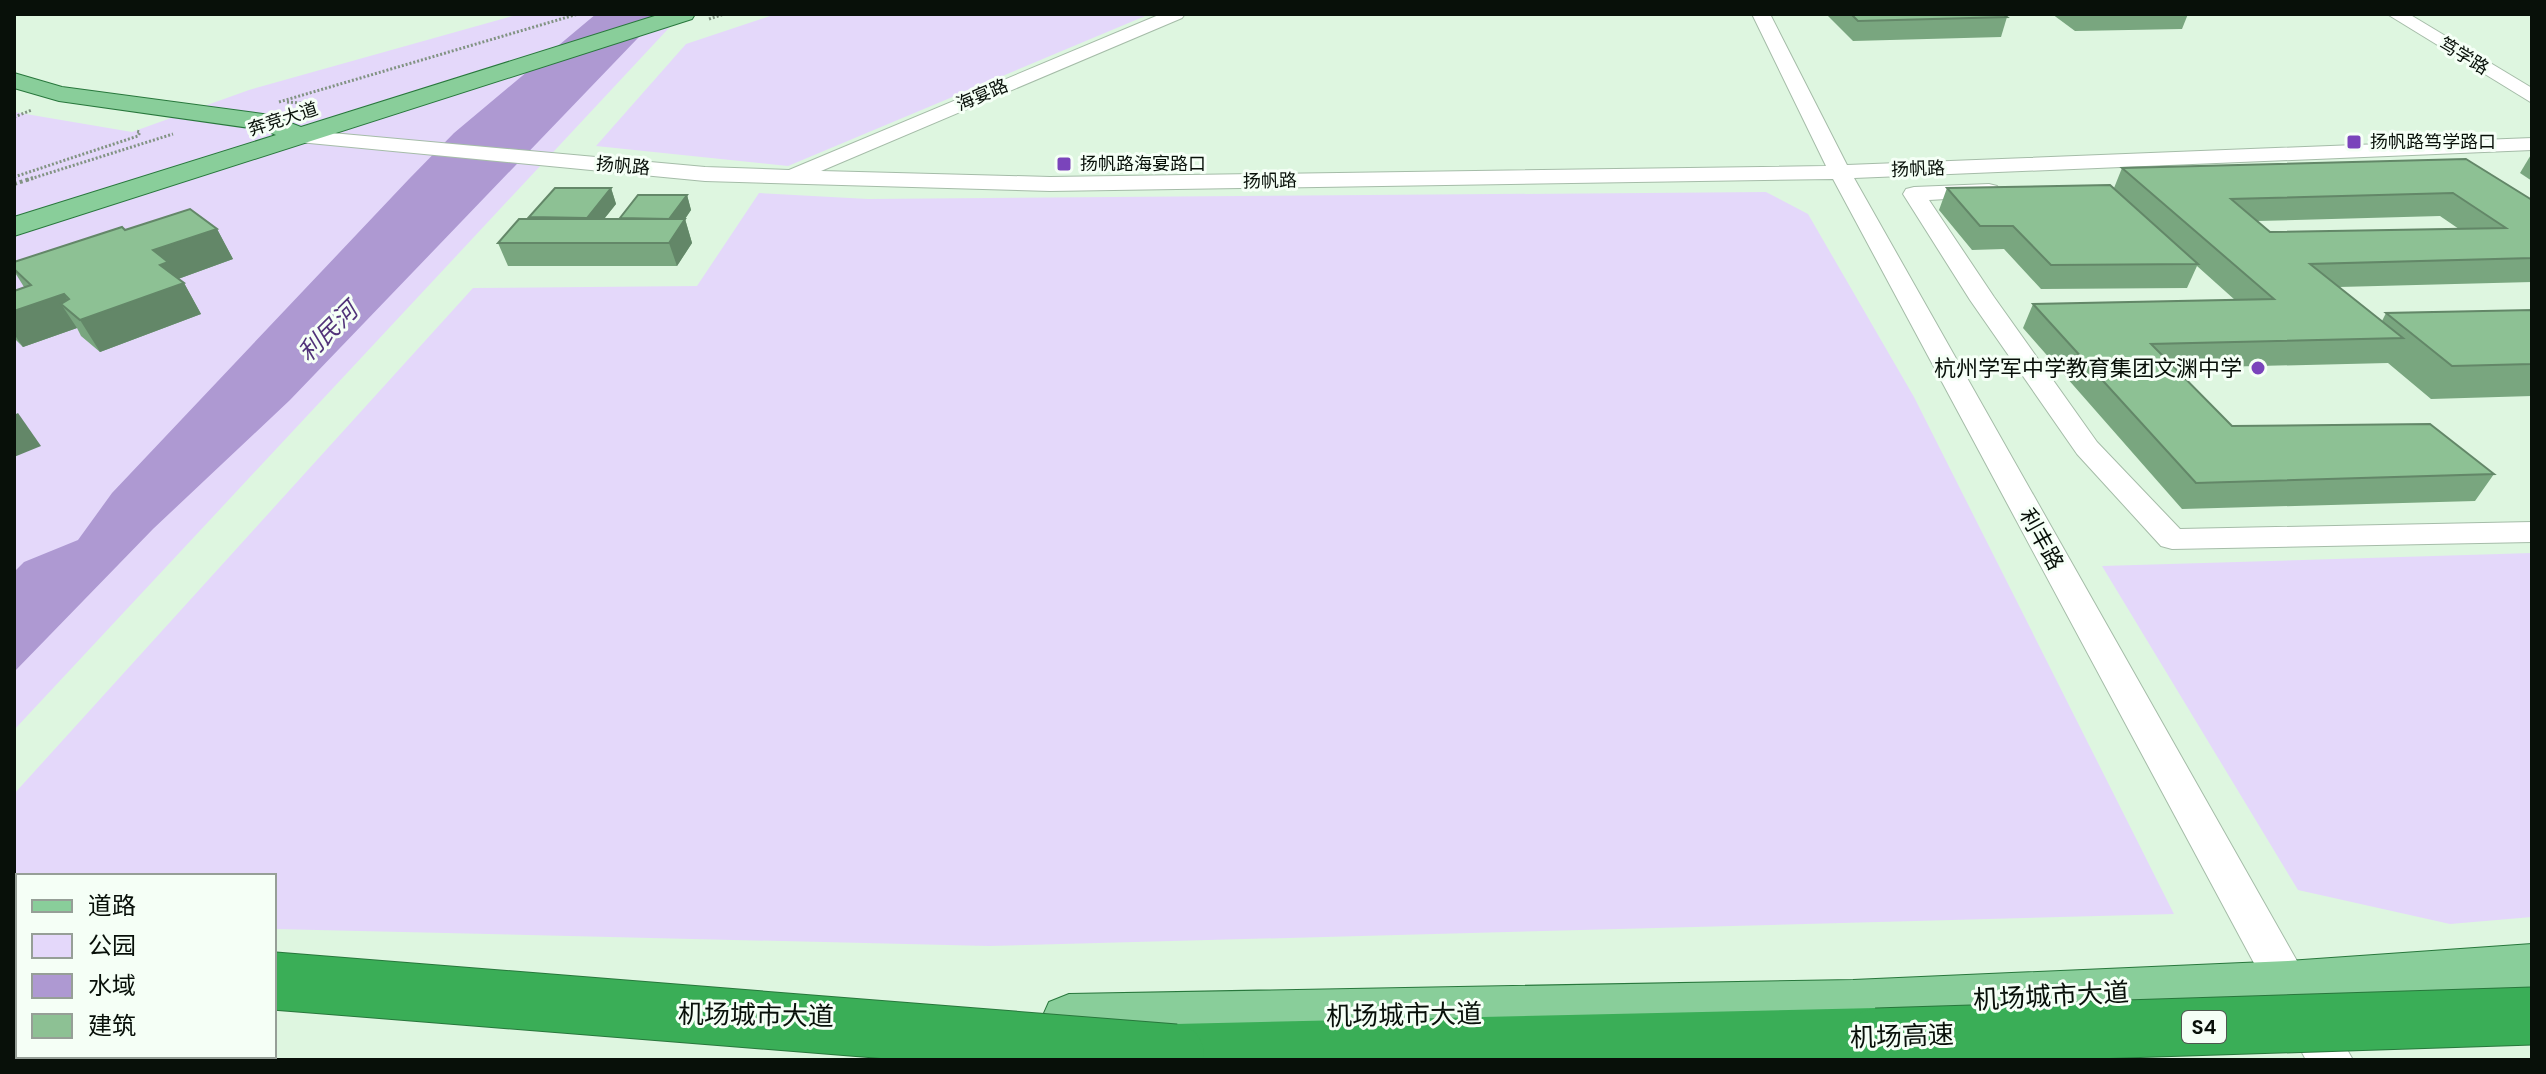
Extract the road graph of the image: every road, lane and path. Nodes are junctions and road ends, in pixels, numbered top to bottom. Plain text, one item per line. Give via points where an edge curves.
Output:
1 (578, 14) edge
2 (617, 14) edge
3 (684, 14) edge
4 (1176, 14) edge
5 (1761, 14) edge
6 (2396, 14) edge
7 (546, 47) junction
8 (14, 80) edge
9 (2532, 97) edge
10 (25, 102) edge
11 (14, 117) edge
12 (270, 123) junction
13 (227, 127) junction
14 (125, 129) dead end
15 (187, 130) junction
16 (299, 136) junction
17 (2532, 144) edge
18 (105, 148) junction
19 (2438, 148) junction
20 (120, 151) junction
21 (2532, 166) edge
22 (2471, 169) junction
23 (1840, 172) junction
24 (788, 176) junction
25 (14, 177) edge
26 (69, 183) dead end
27 (14, 184) edge
28 (14, 227) edge
29 (2532, 532) edge
30 (2532, 968) edge
31 (276, 981) edge
32 (2288, 985) junction
33 (276, 1007) edge
34 (2532, 1016) edge
35 (2330, 1060) edge

1 - 13 path
2 - 7 main road
3 - 7 main road
4 - 24 street, 海宴路
5 - 23 street, 利丰路
6 - 9 street, 笃学路
7 - 12 main road, 奔竞大道
7 - 16 main road, 奔竞大道
8 - 13 main road
10 - 11 path
10 - 15 main road, 扬帆路
12 - 13 main road, 奔竞大道
12 - 16 main road
13 - 15 main road, 扬帆路
13 - 16 main road, 扬帆路
13 - 26 main road, 奔竞大道
14 - 18 path via 139,134
15 - 20 path
16 - 24 street, 扬帆路 via 705,174
16 - 28 main road, 奔竞大道
17 - 19 street, 扬帆路
18 - 20 path
18 - 25 path
19 - 22 street
19 - 23 street, 扬帆路
20 - 27 path
21 - 22 street
22 - 29 street via 1914,194 2087,448 2172,539
23 - 24 street, 扬帆路 via 1050,184
23 - 32 street, 利丰路
30 - 32 main road, 机场城市大道
31 - 34 highway, 机场高速 / S4, bridge via 1175,1053
32 - 33 main road, 机场城市大道 via 1853,1005 1128,1020
32 - 35 street, 利丰路

